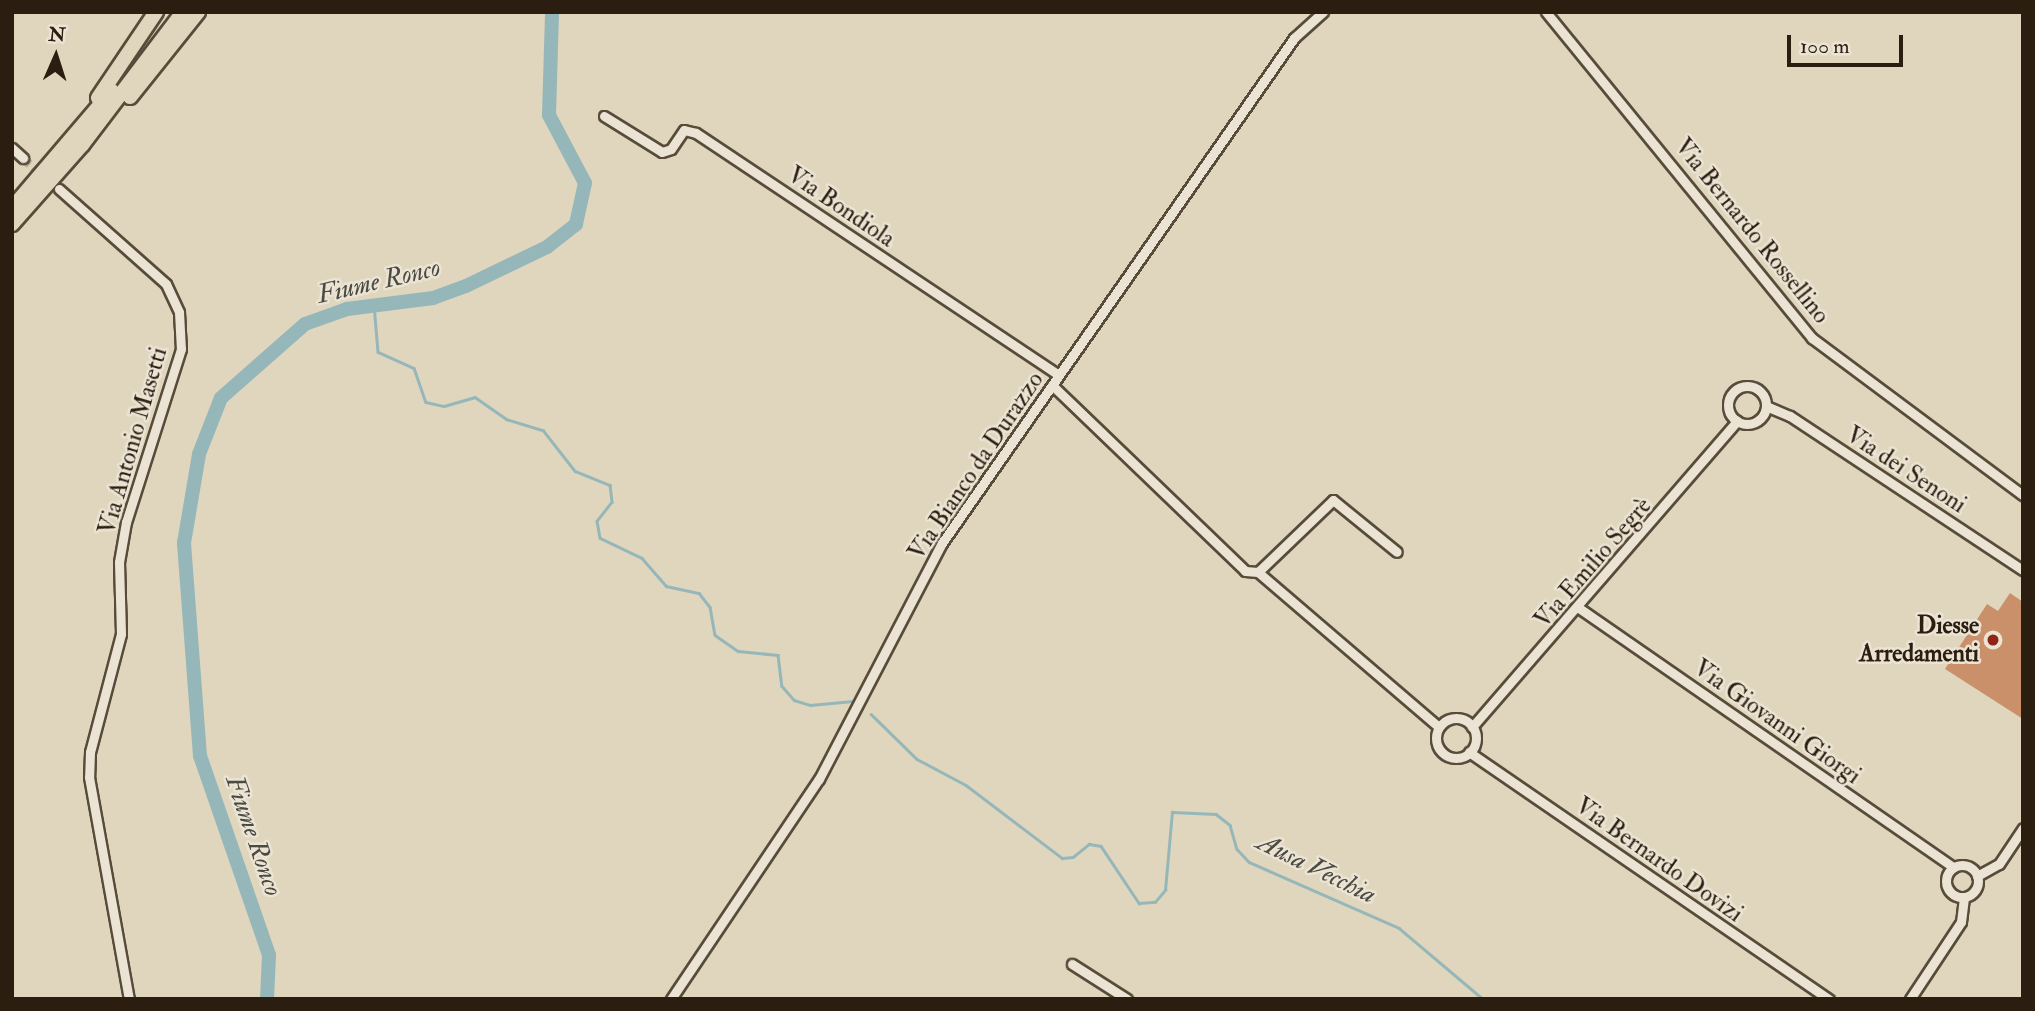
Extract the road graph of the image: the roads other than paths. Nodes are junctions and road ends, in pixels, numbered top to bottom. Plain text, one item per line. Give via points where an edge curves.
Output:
1 (156, 12) edge
2 (173, 12) edge
3 (183, 12) edge
4 (198, 12) edge
5 (1323, 12) edge
6 (1546, 12) edge
7 (604, 116) dead end
8 (82, 145) junction
9 (12, 149) edge
10 (23, 158) tunnel mouth
11 (51, 163) junction
12 (59, 189) dead end
13 (12, 208) edge
14 (12, 224) edge
15 (1059, 375) junction
16 (1052, 385) junction
17 (1766, 406) junction
18 (1737, 421) junction
19 (2023, 495) edge
20 (1397, 552) dead end
21 (2023, 570) edge
22 (1258, 572) junction
23 (1579, 608) junction
24 (1439, 727) junction
25 (1472, 727) junction
26 (1469, 752) junction
27 (2023, 828) edge
28 (1953, 867) junction
29 (1978, 876) junction
30 (1964, 898) junction
31 (1072, 964) dead end
32 (129, 999) edge
33 (671, 999) edge
34 (1127, 999) edge
35 (1829, 999) edge
36 (1910, 999) edge

1 - 11 highway
2 - 11 highway
3 - 8 highway
4 - 8 highway via 155,70
5 - 15 street, Via Bianco da Durazzo via 1294,38
6 - 19 street, Via Bernardo Rossellino via 1812,338
7 - 15 street, Via Bondiola via 662,152 671,149 684,130 696,133
8 - 14 highway
9 - 10 street
11 - 13 highway
12 - 32 street, Via Antonio Masetti via 166,284 179,312 181,349 126,522 119,562 121,634 90,752 89,777
15 - 16 street, Via Bianco da Durazzo
16 - 22 street via 1245,571
16 - 33 street, Via Bianco da Durazzo via 942,543 819,779
17 - 18 street via 1756,421
17 - 18 street via 1759,390 1737,388 1728,402
17 - 21 street, Via dei Senoni via 1790,416
18 - 23 street, Via Emilio Segrè
20 - 22 street via 1333,500
22 - 24 street
23 - 25 street, Via Emilio Segrè
23 - 28 street, Via Giovanni Giorgi
24 - 25 street via 1453,718
24 - 26 street via 1436,738 1443,752 1458,757
25 - 26 street via 1475,742
26 - 35 street, Via Bernardo Dovizi
27 - 29 street via 1998,864
28 - 29 street via 1967,866
28 - 30 street via 1946,887
29 - 30 street via 1976,890
30 - 36 street via 1961,922
31 - 34 street

